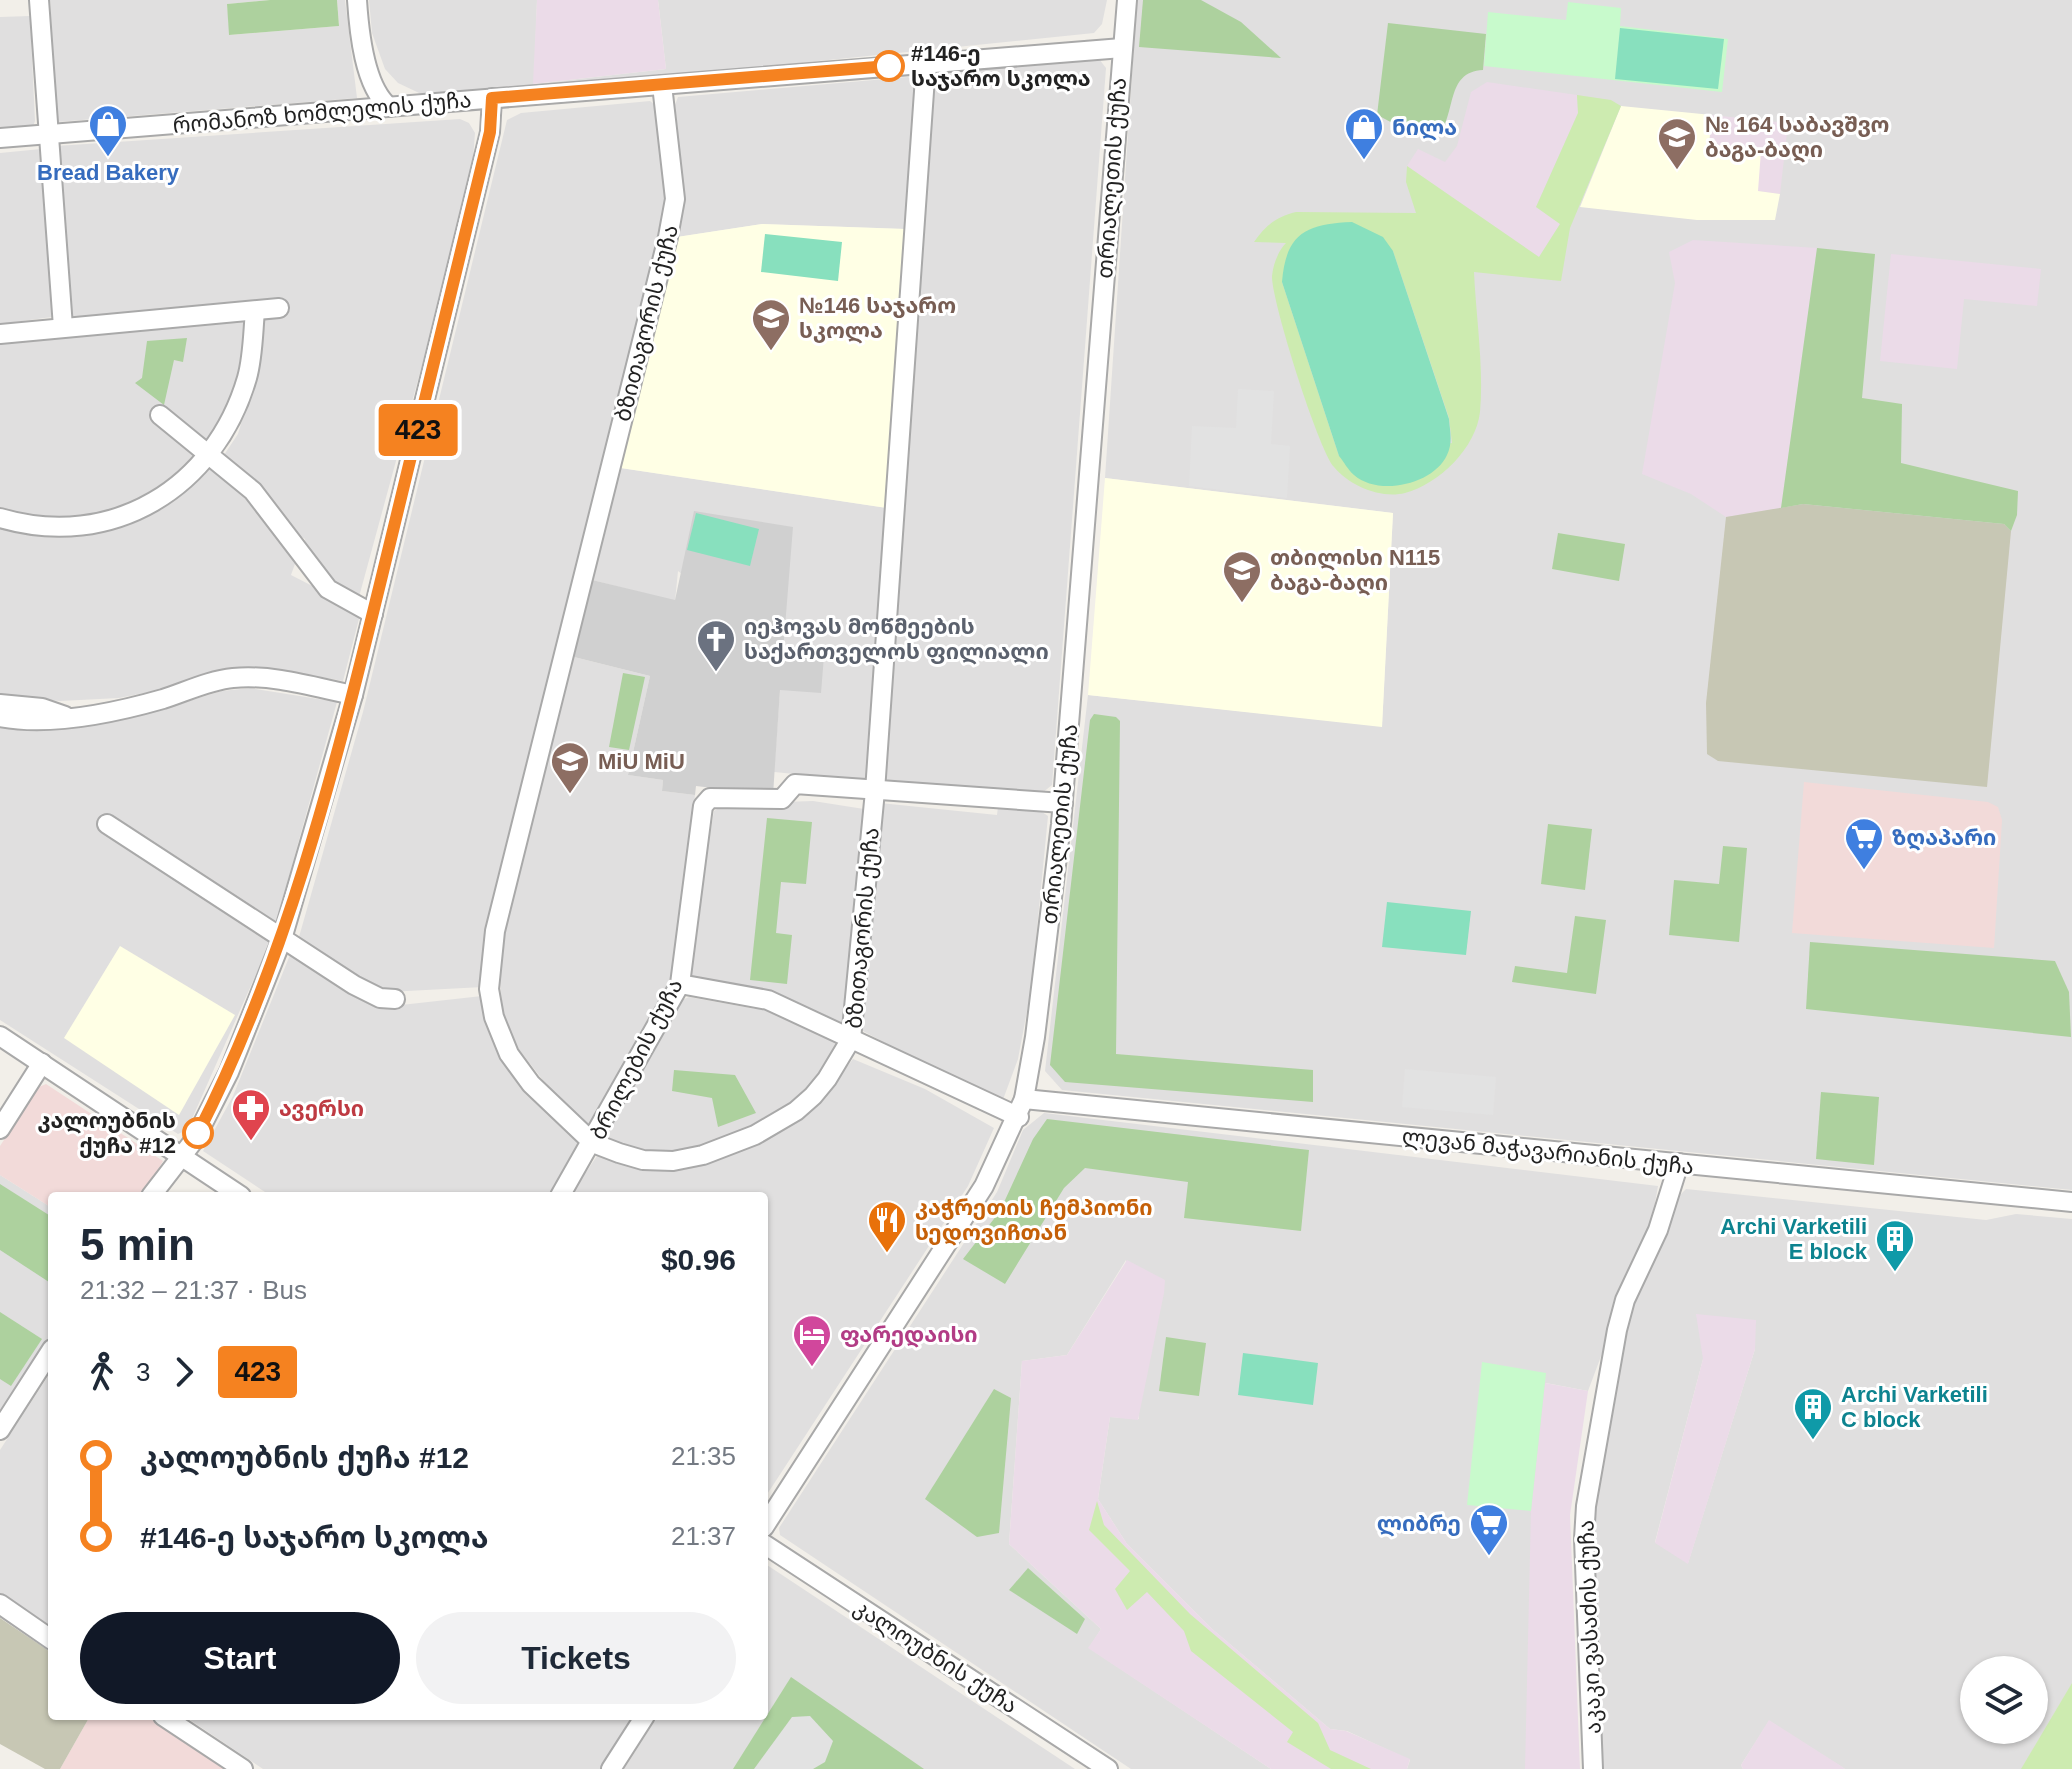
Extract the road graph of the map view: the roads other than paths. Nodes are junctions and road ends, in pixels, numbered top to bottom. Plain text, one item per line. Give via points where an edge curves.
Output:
1 (39, 0) edge
2 (357, 0) edge
3 (1127, 0) edge
4 (1122, 48) junction
5 (926, 63) junction
6 (662, 85) junction
7 (492, 98) junction
8 (389, 107) junction
9 (47, 134) junction
10 (0, 138) edge
11 (279, 308) dead end
12 (255, 311) junction
13 (63, 327) junction
14 (0, 334) edge
15 (160, 415) dead end
16 (211, 455) junction
17 (0, 518) edge
18 (373, 614) junction
19 (353, 695) junction
20 (0, 704) edge
21 (0, 717) edge
22 (67, 717) junction
23 (875, 791) junction
24 (1063, 803) junction
25 (107, 824) dead end
26 (282, 939) junction
27 (680, 984) junction
28 (395, 999) dead end
29 (0, 1036) edge
30 (851, 1039) junction
31 (42, 1063) junction
32 (1022, 1108) junction
33 (0, 1129) edge
34 (593, 1143) junction
35 (181, 1156) junction
36 (1679, 1163) junction
37 (154, 1192) edge
38 (235, 1192) edge
39 (562, 1192) edge
40 (2072, 1202) edge
41 (48, 1355) edge
42 (0, 1430) edge
43 (768, 1521) edge
44 (768, 1547) edge
45 (0, 1604) edge
46 (48, 1637) edge
47 (169, 1720) edge
48 (642, 1720) edge
49 (243, 1769) edge
50 (611, 1769) edge
51 (1108, 1769) edge
52 (1593, 1769) edge

1 - 9 street
2 - 8 street via 373,83
3 - 4 street
4 - 5 street, რომანოზ ხომლელის ქუჩა
4 - 24 street, თრიალეთის ქუჩა
5 - 6 street, რომანოზ ხომლელის ქუჩა
5 - 23 street, ბზითაგორის ქუჩა
6 - 7 street, რომანოზ ხომლელის ქუჩა
6 - 34 street, ბზითაგორის ქუჩა via 675,199 668,237 495,931 489,989 509,1054 531,1084
7 - 8 street, რომანოზ ხომლელის ქუჩა
7 - 18 street via 490,132
8 - 9 street, რომანოზ ხომლელის ქუჩა
9 - 10 street, რომანოზ ხომლელის ქუჩა
9 - 13 street
11 - 12 street
12 - 13 street
12 - 16 street via 247,376
13 - 14 street
15 - 16 street
16 - 17 street via 177,488 109,521 67,528
16 - 18 street via 253,491 328,589
18 - 19 street
19 - 22 street via 263,677 230,678 159,700
19 - 26 street
20 - 22 street via 42,708
21 - 22 street
23 - 24 street, ბრილების ქუჩა
23 - 27 street, ბრილების ქუჩა via 795,784 782,799 710,798 703,806
23 - 30 street, ბზითაგორის ქუჩა
24 - 32 street, თრიალეთის ქუჩა
25 - 26 street
26 - 28 street via 366,992
26 - 35 street via 229,1072
27 - 30 street, ლევან მაჭავარიანის ქუჩა via 768,1000
27 - 34 street, ბრილების ქუჩა
29 - 31 street
30 - 32 street, ლევან მაჭავარიანის ქუჩა
30 - 34 street, ბზითაგორის ქუჩა via 827,1079 796,1111 733,1144 673,1161 643,1160
31 - 33 street
31 - 35 street
32 - 36 street, ლევან მაჭავარიანის ქუჩა
32 - 43 street, თრიალეთის ქუჩა via 946,1249
34 - 39 street, ბრილების ქუჩა
35 - 37 street
35 - 38 street
36 - 40 street, ლევან მაჭავარიანის ქუჩა
36 - 52 street, აკაკი ვასაძის ქუჩა via 1658,1230 1625,1300 1586,1506
41 - 42 street
44 - 51 street, კალოუბნის ქუჩა
45 - 46 street
47 - 49 street
48 - 50 street

